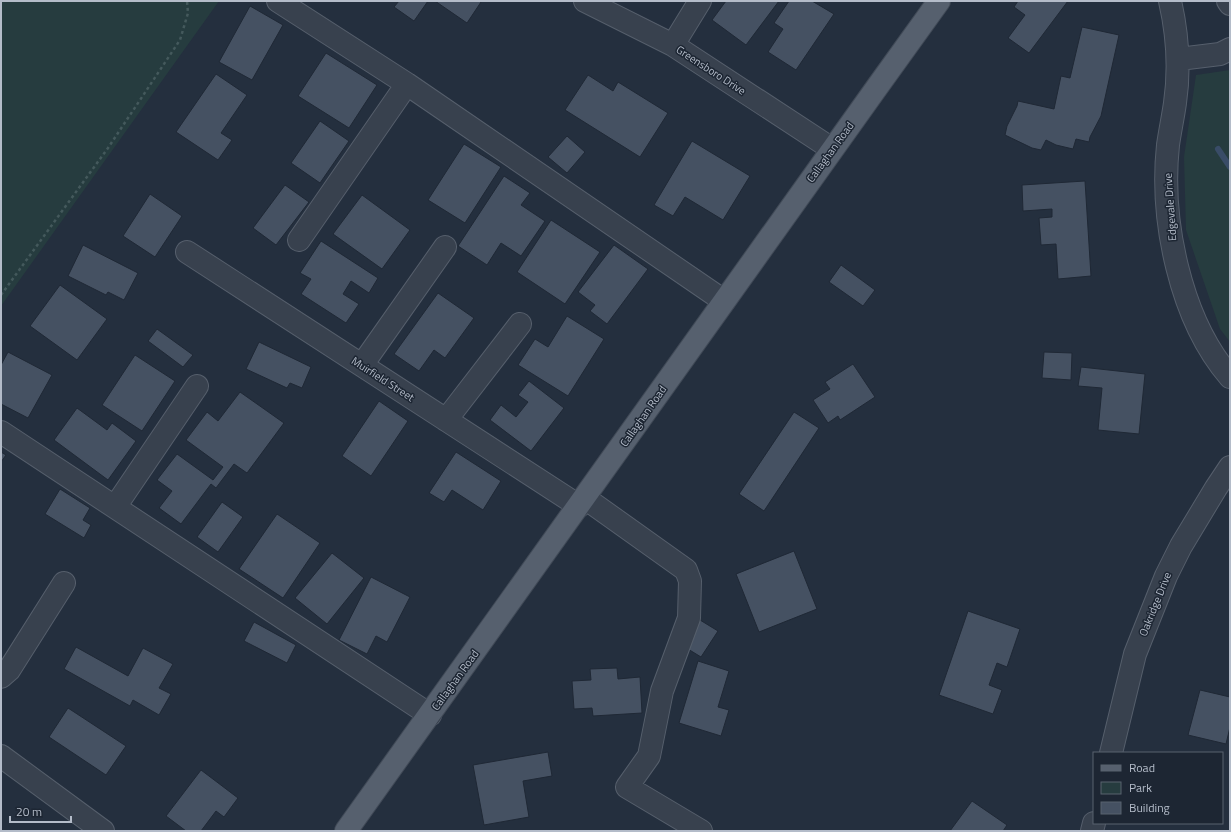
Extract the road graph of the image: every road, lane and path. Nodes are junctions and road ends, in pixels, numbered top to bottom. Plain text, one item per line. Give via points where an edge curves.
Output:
1 (187, 1) edge
2 (278, 1) edge
3 (585, 1) edge
4 (700, 1) edge
5 (939, 1) edge
6 (1170, 1) edge
7 (1228, 1) edge
8 (1230, 4) edge
9 (673, 45) junction
10 (1230, 49) edge
11 (1179, 59) junction
12 (407, 84) junction
13 (832, 149) junction
14 (299, 240) dead end
15 (445, 247) dead end
16 (187, 252) dead end
17 (1, 295) edge
18 (724, 301) junction
19 (520, 324) dead end
20 (362, 366) junction
21 (1230, 377) edge
22 (197, 386) dead end
23 (446, 420) junction
24 (1, 432) edge
25 (1230, 467) edge
26 (582, 502) junction
27 (115, 507) junction
28 (64, 583) dead end
29 (1, 677) edge
30 (430, 715) junction
31 (1111, 752) edge
32 (1, 756) edge
33 (103, 831) edge
34 (346, 831) edge
35 (701, 831) edge

1 - 17 path via 188,13 180,40 108,148
2 - 12 street
3 - 9 street, Greensboro Drive
4 - 9 street
5 - 13 main road, Callaghan Road
6 - 11 street, Edgevale Drive
7 - 8 street
9 - 13 street, Greensboro Drive
10 - 11 street via 1220,54
11 - 21 street, Edgevale Drive via 1166,180 1173,252 1195,320 1212,352
12 - 14 street
12 - 18 street
13 - 18 main road, Callaghan Road
15 - 20 street
16 - 20 street, Muirfield Street
18 - 26 main road, Callaghan Road
19 - 23 street
20 - 23 street, Muirfield Street
22 - 27 street
23 - 26 street, Muirfield Street
24 - 27 street
25 - 31 street, Oakridge Drive via 1181,546 1166,576 1135,654
26 - 30 main road, Callaghan Road
26 - 35 street, Muirfield Street via 686,570 690,581 689,618 662,691 649,756 627,787
27 - 30 street
28 - 29 street
30 - 34 main road, Callaghan Road
32 - 33 street

